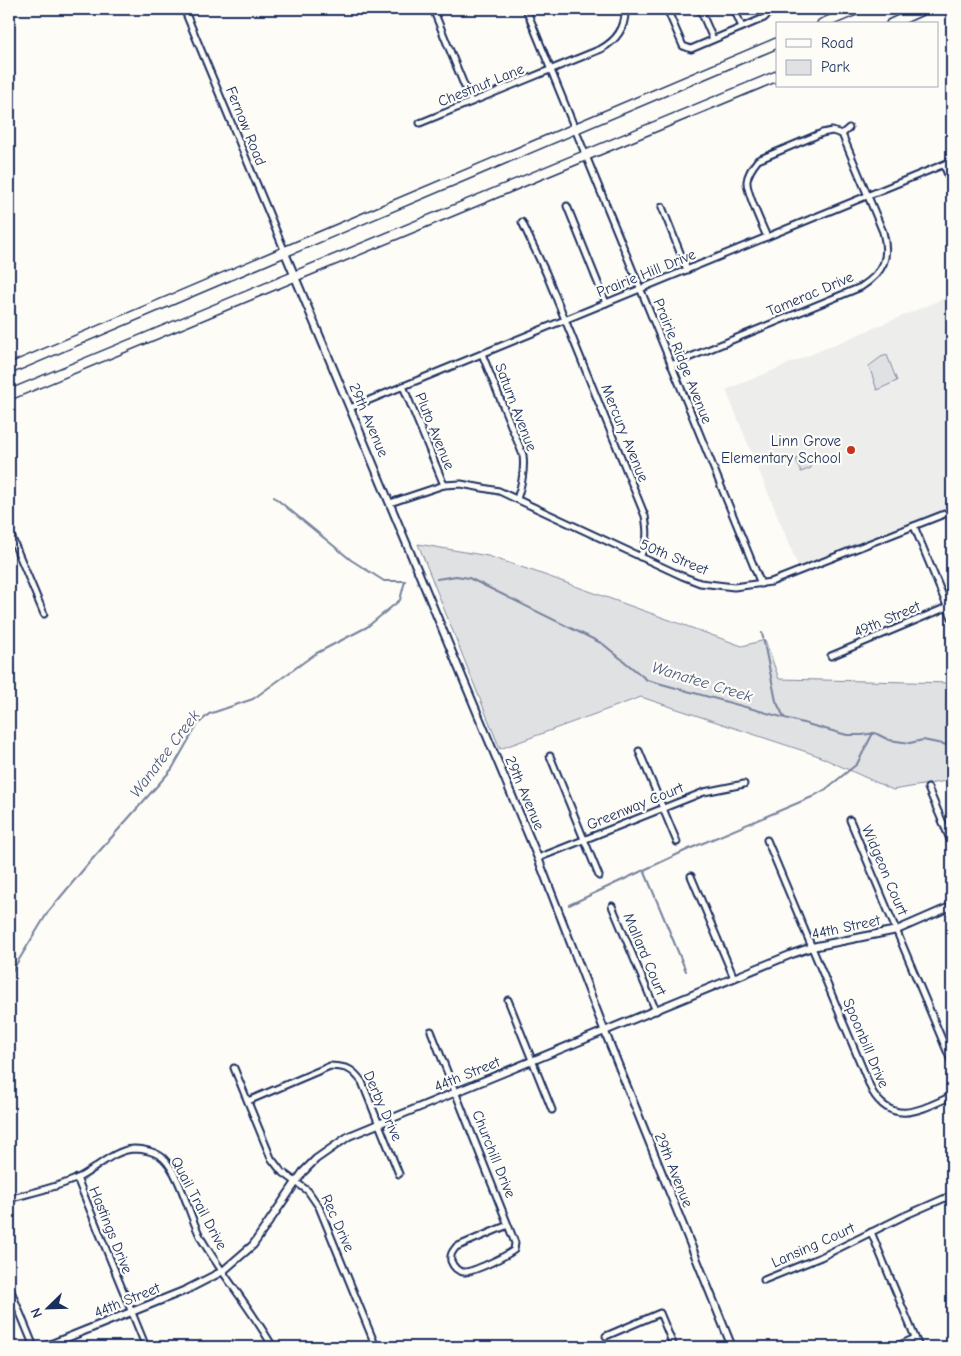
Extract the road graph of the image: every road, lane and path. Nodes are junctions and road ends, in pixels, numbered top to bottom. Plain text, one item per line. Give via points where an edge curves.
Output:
1 (184, 9) edge
2 (433, 9) edge
3 (526, 9) edge
4 (625, 9) edge
5 (667, 9) edge
6 (700, 9) edge
7 (734, 9) edge
8 (769, 9) edge
9 (858, 9) edge
10 (924, 9) edge
11 (827, 22) edge
12 (895, 22) edge
13 (742, 27) junction
14 (713, 39) junction
15 (776, 42) edge
16 (551, 70) junction
17 (776, 76) edge
18 (471, 102) junction
19 (420, 123) dead end
20 (574, 128) junction
21 (849, 128) dead end
22 (842, 134) junction
23 (586, 156) junction
24 (952, 161) edge
25 (944, 165) junction
26 (952, 185) edge
27 (868, 196) junction
28 (567, 206) dead end
29 (662, 207) dead end
30 (522, 222) dead end
31 (767, 237) junction
32 (285, 253) junction
33 (687, 270) junction
34 (296, 277) junction
35 (640, 289) junction
36 (606, 303) junction
37 (565, 320) junction
38 (482, 354) junction
39 (672, 365) junction
40 (9, 369) edge
41 (403, 386) junction
42 (9, 395) edge
43 (350, 408) junction
44 (444, 485) junction
45 (517, 499) junction
46 (390, 503) junction
47 (952, 511) edge
48 (914, 526) junction
49 (9, 531) edge
50 (640, 557) junction
51 (761, 584) junction
52 (950, 606) edge
53 (44, 614) dead end
54 (952, 618) edge
55 (831, 656) dead end
56 (639, 751) dead end
57 (550, 756) dead end
58 (744, 784) dead end
59 (928, 788) dead end
60 (662, 807) junction
61 (850, 820) dead end
62 (584, 840) junction
63 (767, 840) dead end
64 (677, 842) dead end
65 (952, 844) edge
66 (538, 858) junction
67 (599, 876) dead end
68 (691, 876) dead end
69 (612, 906) dead end
70 (952, 906) edge
71 (897, 930) junction
72 (812, 947) junction
73 (734, 978) junction
74 (508, 1000) dead end
75 (656, 1011) junction
76 (431, 1031) dead end
77 (606, 1032) junction
78 (532, 1061) junction
79 (952, 1063) edge
80 (234, 1068) dead end
81 (456, 1092) junction
82 (952, 1096) edge
83 (248, 1101) junction
84 (552, 1110) dead end
85 (378, 1124) junction
86 (399, 1174) dead end
87 (76, 1178) junction
88 (295, 1182) junction
89 (952, 1197) edge
90 (9, 1199) edge
91 (508, 1225) junction
92 (872, 1232) junction
93 (223, 1271) junction
94 (764, 1280) dead end
95 (9, 1286) edge
96 (132, 1312) junction
97 (606, 1336) dead end
98 (916, 1338) junction
99 (34, 1347) edge
100 (44, 1347) edge
101 (146, 1347) edge
102 (274, 1347) edge
103 (376, 1347) edge
104 (674, 1347) edge
105 (732, 1347) edge
106 (895, 1347) edge
107 (919, 1347) edge

1 - 32 street, Fernow Road
2 - 18 street
3 - 16 street, Prairie Ridge Avenue
4 - 16 street, Chestnut Lane via 623,28 612,43
5 - 14 street via 683,46 691,49
6 - 14 street
7 - 13 street
8 - 13 street via 764,18
9 - 11 highway
10 - 12 highway
13 - 14 street
15 - 20 highway
16 - 18 street, Chestnut Lane
16 - 20 street, Prairie Ridge Avenue
17 - 23 highway
18 - 19 street, Chestnut Lane
20 - 23 street, Prairie Ridge Avenue
20 - 32 highway
21 - 22 street
22 - 27 street, Tamerac Drive
22 - 31 street via 822,133 758,160 751,168 747,181 749,192
23 - 34 highway
23 - 35 street, Prairie Ridge Avenue
24 - 25 street, Prairie Hill Drive
25 - 26 street
25 - 27 street, Prairie Hill Drive
27 - 31 street, Prairie Hill Drive
27 - 39 street, Tamerac Drive via 886,243 886,258 872,280
28 - 36 street
29 - 33 street
30 - 37 street, Mercury Avenue
31 - 33 street, Prairie Hill Drive
32 - 34 street, 29th Avenue
32 - 40 highway
33 - 35 street, Prairie Hill Drive
34 - 42 highway
34 - 43 street, 29th Avenue
35 - 36 street, Prairie Hill Drive
35 - 39 street, Prairie Ridge Avenue
36 - 37 street, Prairie Hill Drive
37 - 38 street, Prairie Hill Drive
37 - 50 street, Mercury Avenue via 645,516 648,533
38 - 41 street, Prairie Hill Drive
38 - 45 street, Saturn Avenue via 523,455 525,468
39 - 51 street, Prairie Ridge Avenue
41 - 43 street, Prairie Hill Drive
41 - 44 street, Pluto Avenue
43 - 46 street, 29th Avenue
44 - 45 street, 50th Street via 461,484 498,491
44 - 46 street, 50th Street
45 - 50 street, 50th Street
46 - 66 street, 29th Avenue
47 - 48 street, 50th Street
48 - 51 street, 50th Street
48 - 52 street
49 - 53 street
50 - 51 street, 50th Street via 700,583 734,587
52 - 54 street
52 - 55 street, 49th Street
56 - 60 street
57 - 62 street
58 - 60 street, Greenway Court via 704,792
59 - 65 street
60 - 62 street, Greenway Court
60 - 64 street
61 - 71 street, Widgeon Court
62 - 66 street, Greenway Court
62 - 67 street
63 - 72 street, Spoonbill Drive
66 - 77 street, 29th Avenue
68 - 73 street
69 - 75 street, Mallard Court
70 - 71 street, 44th Street
71 - 72 street, 44th Street
71 - 79 street, Widgeon Court
72 - 73 street, 44th Street
72 - 82 street, Spoonbill Drive via 879,1103 903,1113 916,1112
73 - 75 street, 44th Street
74 - 78 street
75 - 77 street, 44th Street
76 - 81 street, Churchill Drive
77 - 78 street, 44th Street
77 - 105 street, 29th Avenue
78 - 81 street, 44th Street
78 - 84 street
80 - 83 street, Rec Drive
81 - 85 street, 44th Street
81 - 91 street, Churchill Drive
83 - 85 street, Derby Drive via 330,1066 344,1067 354,1071 362,1082
83 - 88 street, Rec Drive via 271,1158
85 - 86 street, Derby Drive
85 - 88 street, 44th Street via 330,1147
87 - 90 street, Quail Trail Drive
87 - 93 street, Quail Trail Drive via 126,1150 141,1149 162,1157 175,1176 202,1240
87 - 96 street, Hastings Drive
88 - 93 street, 44th Street via 253,1244
88 - 103 street, Rec Drive via 308,1191 319,1207
89 - 92 street, Lansing Court
91 - 91 street, Churchill Drive via 456,1247 450,1258 452,1265 464,1272 514,1250 515,1243
92 - 94 street, Lansing Court via 822,1257
92 - 98 street
93 - 96 street, 44th Street
93 - 102 street, Quail Trail Drive
95 - 99 street
96 - 100 street, 44th Street
96 - 101 street, Hastings Drive
97 - 104 street via 660,1313
98 - 106 street
98 - 107 street

